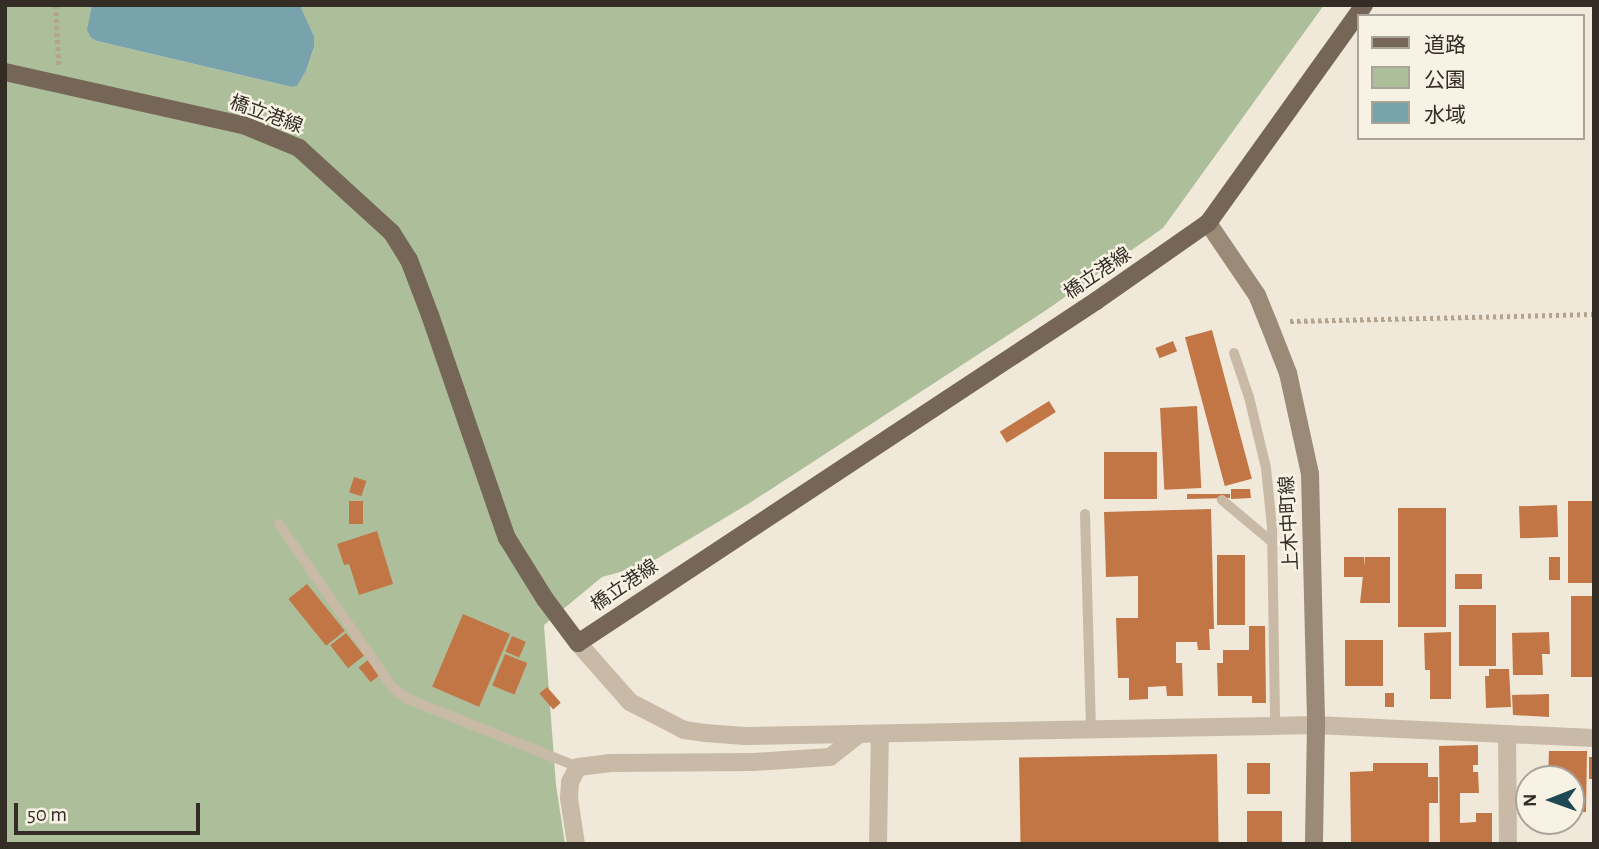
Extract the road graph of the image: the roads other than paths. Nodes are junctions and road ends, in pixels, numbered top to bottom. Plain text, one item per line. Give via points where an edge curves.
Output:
1 (1364, 5) edge
2 (5, 72) edge
3 (1209, 223) junction
4 (1234, 354) dead end
5 (1222, 500) dead end
6 (1085, 514) dead end
7 (279, 524) dead end
8 (1272, 542) junction
9 (578, 643) junction
10 (1316, 725) junction
11 (1275, 726) junction
12 (1091, 729) junction
13 (859, 734) junction
14 (880, 734) junction
15 (1507, 734) junction
16 (1594, 738) edge
17 (578, 767) junction
18 (576, 844) edge
19 (878, 844) edge
20 (1314, 844) edge
21 (1508, 844) edge

1 - 3 main road, 橋立港線
2 - 9 main road, 橋立港線 via 243,125 299,148 392,233 409,260 430,315 507,538
3 - 9 main road, 橋立港線
3 - 10 main road, 上木中町線 via 1256,295 1268,322 1288,373 1310,474
4 - 8 lane via 1266,468
5 - 8 lane
6 - 12 lane
7 - 17 lane via 393,688 408,699
8 - 11 lane
9 - 13 street via 630,702 684,730 745,736
10 - 11 street
10 - 15 street
10 - 20 main road, 上木中町線
11 - 12 street
12 - 14 street
13 - 14 street
13 - 17 street via 830,757
14 - 19 street
15 - 16 street
15 - 21 street
17 - 18 street via 569,790

